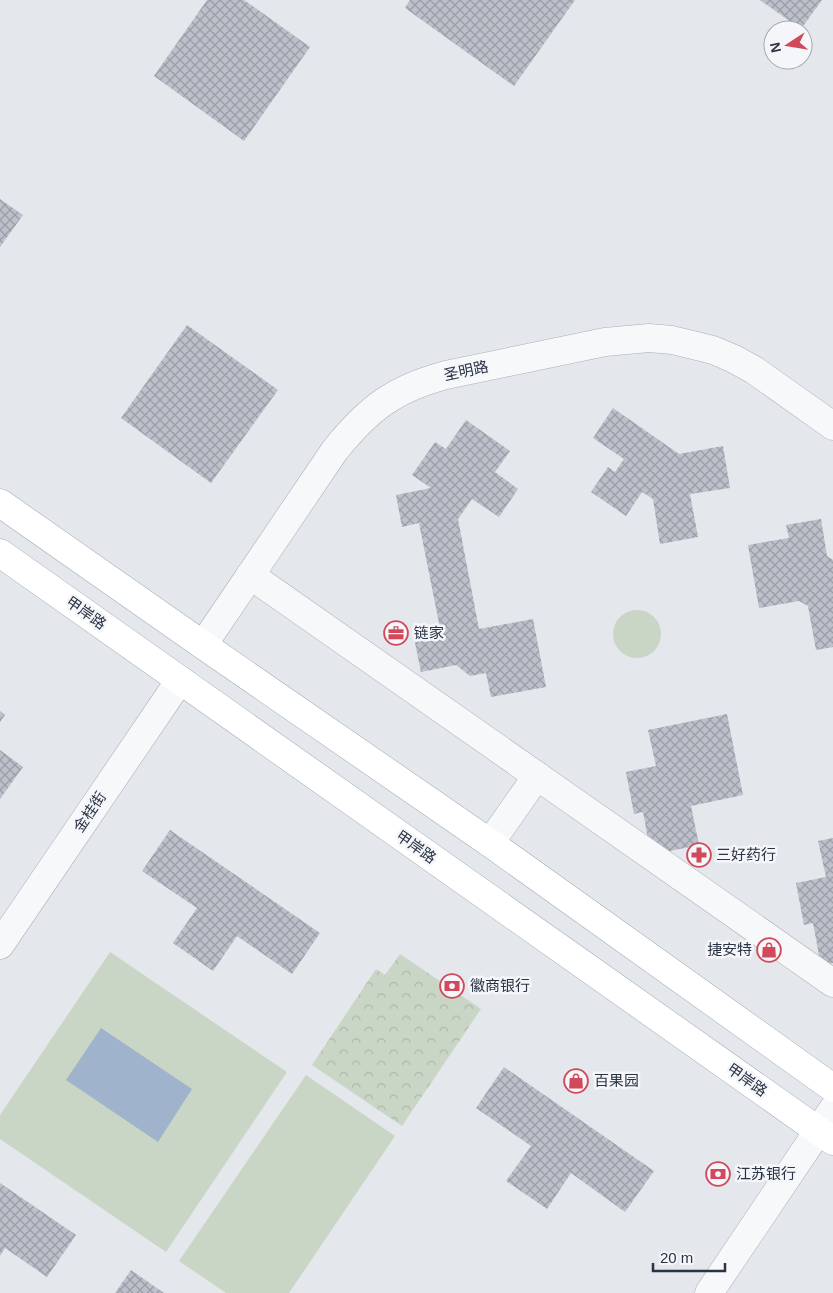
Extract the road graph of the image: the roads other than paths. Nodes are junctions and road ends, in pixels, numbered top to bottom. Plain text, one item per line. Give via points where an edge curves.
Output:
1 (833, 426) edge
2 (0, 503) edge
3 (51, 539) junction
4 (0, 553) edge
5 (30, 574) junction
6 (250, 574) junction
7 (203, 646) junction
8 (180, 680) junction
9 (537, 776) junction
10 (490, 843) junction
11 (0, 945) edge
12 (833, 983) edge
13 (833, 1088) edge
14 (828, 1127) edge
15 (709, 1293) edge

1 - 6 street, 圣明路 via 734,359 672,340 649,338 605,342 425,380 408,387 362,418 335,450
2 - 3 main road
3 - 5 main road via 36,535 21,546 21,565
3 - 7 main road
4 - 5 main road, 甲岸路
5 - 8 main road, 甲岸路
6 - 7 street, 圣明路
6 - 9 street
7 - 10 main road
8 - 11 street, 金桂街
8 - 14 main road, 甲岸路
9 - 10 street
9 - 12 street
10 - 13 main road
14 - 15 street

